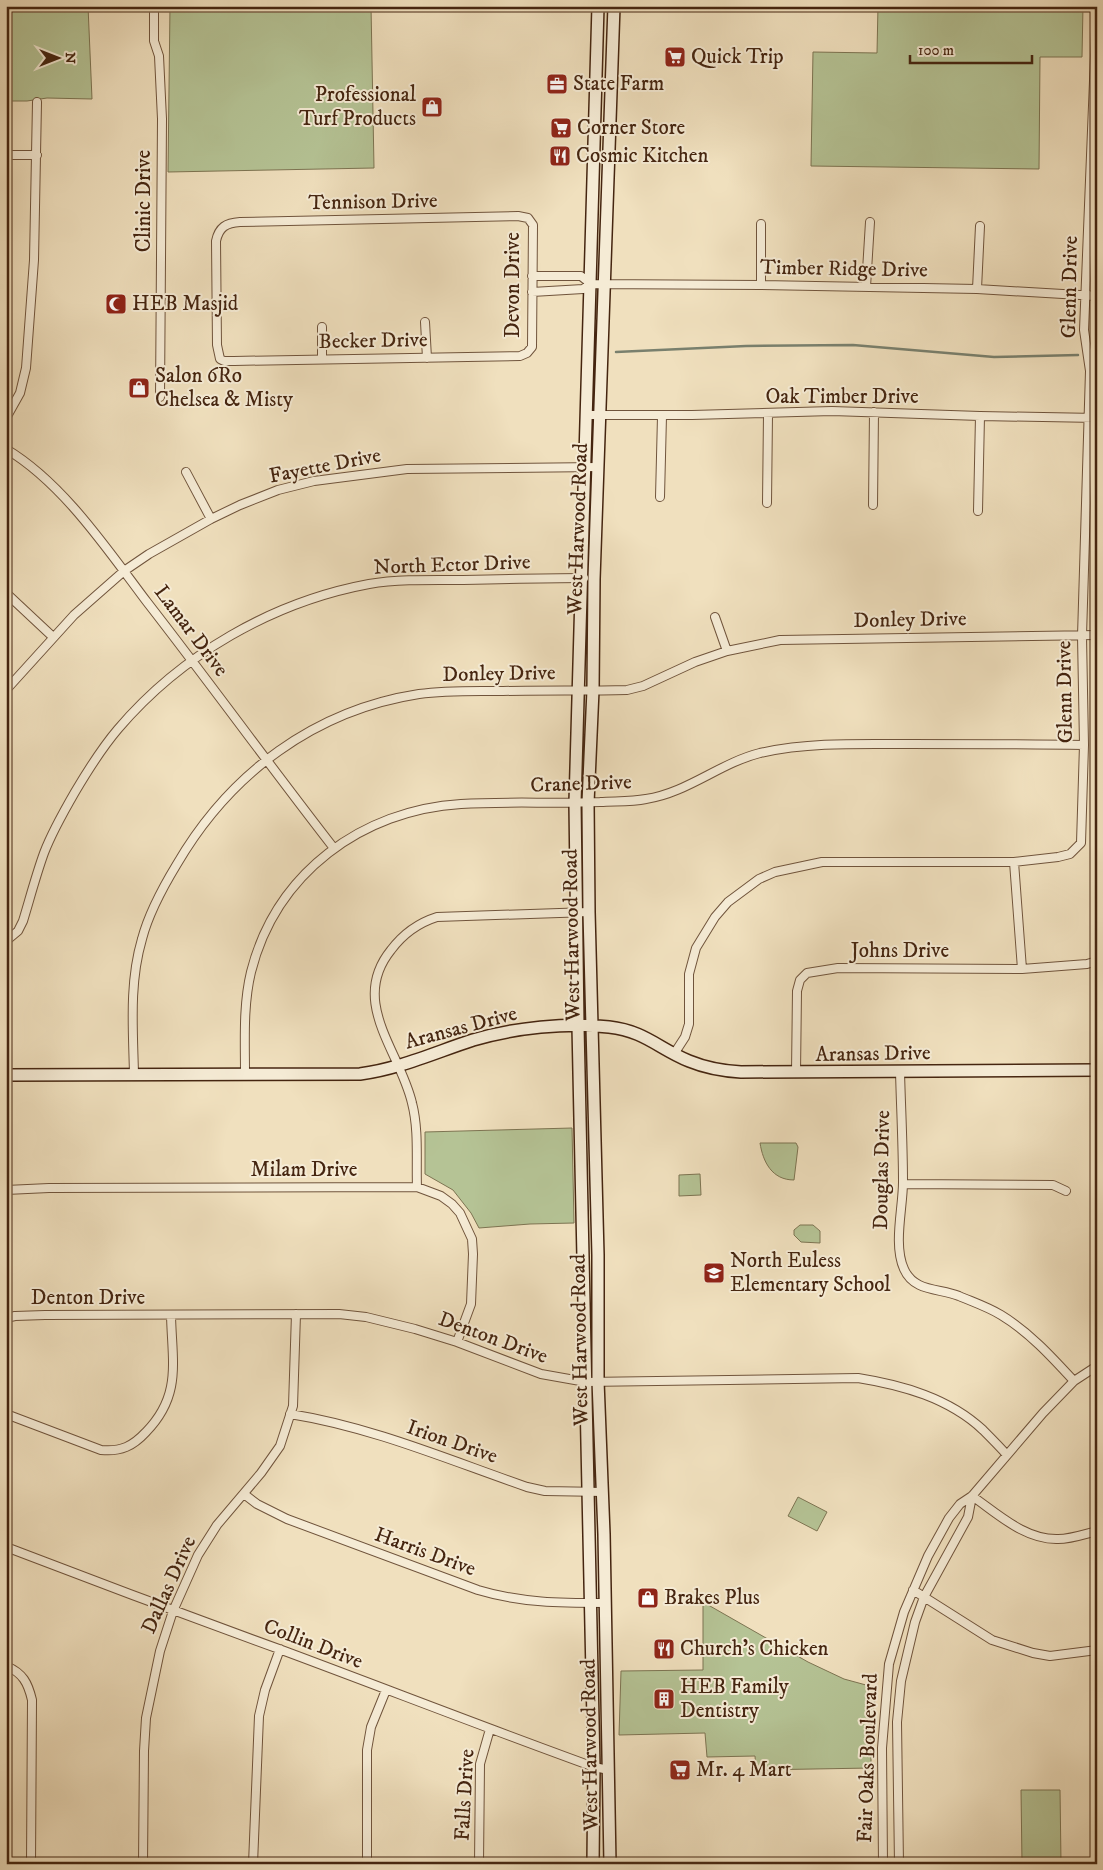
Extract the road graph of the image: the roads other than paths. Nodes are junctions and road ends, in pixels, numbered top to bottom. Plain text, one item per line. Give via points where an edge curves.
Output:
1 (154, 6) edge
2 (598, 6) edge
3 (614, 6) edge
4 (1097, 6) edge
5 (38, 102) dead end
6 (596, 104) junction
7 (610, 107) junction
8 (6, 155) edge
9 (37, 155) junction
10 (528, 218) joint
11 (870, 222) dead end
12 (762, 224) dead end
13 (980, 226) dead end
14 (532, 276) junction
15 (591, 284) junction
16 (762, 284) junction
17 (604, 285) junction
18 (866, 287) junction
19 (978, 289) junction
20 (532, 292) junction
21 (1086, 295) junction
22 (1097, 296) edge
23 (425, 322) dead end
24 (322, 327) dead end
25 (527, 353) joint
26 (427, 358) junction
27 (220, 359) joint
28 (322, 359) junction
29 (160, 397) dead end
30 (874, 412) junction
31 (768, 414) junction
32 (587, 415) junction
33 (601, 415) junction
34 (662, 416) junction
35 (980, 416) junction
36 (6, 418) edge
37 (1093, 418) edge
38 (6, 449) edge
39 (586, 466) junction
40 (599, 467) junction
41 (186, 472) dead end
42 (660, 497) dead end
43 (767, 503) dead end
44 (873, 505) dead end
45 (978, 511) dead end
46 (211, 519) junction
47 (124, 571) junction
48 (582, 578) junction
49 (594, 579) junction
50 (6, 593) edge
51 (715, 617) dead end
52 (1082, 636) junction
53 (1097, 636) edge
54 (53, 637) junction
55 (727, 651) junction
56 (192, 660) junction
57 (6, 690) edge
58 (579, 690) junction
59 (592, 690) junction
60 (1084, 744) junction
61 (266, 761) junction
62 (588, 802) junction
63 (575, 803) junction
64 (333, 847) junction
65 (1014, 862) junction
66 (576, 912) junction
67 (589, 912) junction
68 (6, 941) edge
69 (1097, 961) edge
70 (1022, 969) junction
71 (578, 1026) junction
72 (592, 1026) junction
73 (674, 1054) junction
74 (398, 1065) junction
75 (1097, 1070) edge
76 (900, 1072) junction
77 (796, 1073) junction
78 (134, 1074) junction
79 (245, 1074) junction
80 (6, 1075) edge
81 (903, 1184) junction
82 (417, 1188) junction
83 (6, 1190) edge
84 (1066, 1191) dead end
85 (598, 1277) junction
86 (583, 1278) junction
87 (296, 1314) junction
88 (171, 1315) junction
89 (6, 1318) edge
90 (457, 1342) junction
91 (1097, 1366) edge
92 (1074, 1380) junction
93 (598, 1381) junction
94 (586, 1382) junction
95 (6, 1414) edge
96 (290, 1414) junction
97 (1007, 1455) junction
98 (589, 1492) junction
99 (603, 1492) junction
100 (244, 1494) junction
101 (972, 1496) junction
102 (1097, 1531) edge
103 (6, 1546) edge
104 (913, 1590) junction
105 (924, 1597) junction
106 (590, 1603) junction
107 (605, 1603) junction
108 (173, 1611) junction
109 (280, 1649) junction
110 (1097, 1650) edge
111 (6, 1666) edge
112 (886, 1678) junction
113 (901, 1681) junction
114 (386, 1690) junction
115 (490, 1729) junction
116 (594, 1767) junction
117 (609, 1770) junction
118 (897, 1778) junction
119 (882, 1779) junction
120 (31, 1864) edge
121 (143, 1864) edge
122 (253, 1864) edge
123 (366, 1864) edge
124 (480, 1864) edge
125 (593, 1864) edge
126 (610, 1864) edge
127 (883, 1864) edge
128 (899, 1864) edge

1 - 29 street, Clinic Drive via 162,119
2 - 6 main road, West Harwood Road
3 - 7 main road, West Harwood Road
4 - 21 street, Glenn Drive
5 - 9 street
6 - 7 main road
6 - 15 main road, West Harwood Road
7 - 17 main road, West Harwood Road
8 - 9 street
9 - 36 street via 26,368 20,393
10 - 14 street, Devon Drive via 533,225
10 - 27 street, Tennison Drive via 232,222 221,228 216,241 217,345
11 - 18 street
12 - 16 street
13 - 19 street
14 - 15 street via 581,276
14 - 20 street, Devon Drive
15 - 17 street, Timber Ridge Drive
15 - 20 street via 583,289
15 - 32 main road, West Harwood Road
16 - 17 street, Timber Ridge Drive
16 - 18 street, Timber Ridge Drive
17 - 33 main road, West Harwood Road
18 - 19 street, Timber Ridge Drive
19 - 21 street, Timber Ridge Drive
20 - 25 street, Devon Drive via 532,347
21 - 22 street, Timber Ridge Drive
21 - 37 street, Glenn Drive via 1084,330
23 - 26 street
24 - 28 street
25 - 26 street, Becker Drive via 520,356
26 - 28 street, Becker Drive
27 - 28 street, Becker Drive
30 - 31 street, Oak Timber Drive
30 - 35 street, Oak Timber Drive
30 - 44 street
31 - 34 street, Oak Timber Drive
31 - 43 street
32 - 33 street, Oak Timber Drive
32 - 39 main road, West Harwood Road
33 - 34 street, Oak Timber Drive
33 - 40 main road, West Harwood Road
34 - 42 street
35 - 37 street, Oak Timber Drive
35 - 45 street
37 - 52 street, Glenn Drive
38 - 47 street, Lamar Drive via 40,474 81,515
39 - 40 street, Fayette Drive
39 - 46 street, Fayette Drive via 432,467 374,472 278,490
39 - 48 main road, West Harwood Road
40 - 49 main road, West Harwood Road
41 - 46 street
46 - 47 street, Fayette Drive
47 - 54 street, Fayette Drive
47 - 56 street, Lamar Drive
48 - 49 street, North Ector Drive
48 - 56 street, North Ector Drive via 416,580 369,584 287,608
48 - 58 main road, West Harwood Road
49 - 59 main road, West Harwood Road
50 - 54 street
51 - 55 street
52 - 53 street, Donley Drive
52 - 55 street, Donley Drive via 794,639
52 - 60 street, Glenn Drive
54 - 57 street, Fayette Drive
55 - 59 street, Donley Drive via 643,686 628,690
56 - 61 street, Lamar Drive
56 - 68 street, North Ector Drive via 138,707 95,758 44,852 18,931
58 - 59 street, Donley Drive
58 - 61 street, Donley Drive via 420,694 331,720
58 - 63 main road, West Harwood Road
59 - 62 main road, West Harwood Road
60 - 62 street, Crane Drive via 812,746 760,754 661,796
60 - 65 street, Glenn Drive via 1081,843 1070,854
61 - 64 street, Lamar Drive
61 - 78 street, Donley Drive via 248,774 202,824 152,911 141,939 134,980
62 - 63 street, Crane Drive
62 - 67 main road, West Harwood Road
63 - 64 street, Crane Drive via 462,804 418,809 380,821
63 - 66 main road, West Harwood Road
64 - 79 street, Crane Drive via 299,880 279,908 260,946 247,991
65 - 70 street
65 - 73 street, Glenn Drive via 822,862 759,878 728,902 696,948 689,974 689,1024
66 - 67 street
66 - 71 main road, West Harwood Road
66 - 74 street via 437,917 408,932 383,961 374,987 376,1014
67 - 72 main road, West Harwood Road
69 - 70 street, Johns Drive
70 - 77 street, Johns Drive via 838,968 807,973 800,980 797,991
71 - 72 main road, Aransas Drive
71 - 74 main road, Aransas Drive via 540,1027 494,1034
71 - 86 main road, West Harwood Road
72 - 73 main road, Aransas Drive via 631,1032
72 - 85 main road, West Harwood Road
73 - 77 main road, Aransas Drive via 722,1071
74 - 79 main road, Aransas Drive via 360,1074
74 - 82 street via 413,1104
75 - 76 main road, Aransas Drive
76 - 77 main road, Aransas Drive
76 - 81 street, Douglas Drive
78 - 79 main road, Aransas Drive
78 - 80 main road, Aransas Drive
81 - 84 street via 1052,1185
81 - 92 street, Douglas Drive via 899,1243 904,1269 913,1283 950,1293 1020,1327
82 - 83 street, Milam Drive
82 - 90 street, Milam Drive via 441,1196 452,1204 472,1239 470,1304
85 - 86 main road
85 - 93 main road, West Harwood Road
86 - 94 main road, West Harwood Road
87 - 88 street, Denton Drive
87 - 90 street, Denton Drive via 366,1317
87 - 96 street, Dallas Drive via 293,1406
88 - 89 street, Denton Drive
88 - 95 street via 173,1376 170,1394 161,1416 130,1446 101,1450
90 - 94 street, Denton Drive via 541,1374
91 - 92 street, Fair Oaks Boulevard
92 - 97 street, Fair Oaks Boulevard
93 - 94 street, Denton Drive
93 - 97 street, Denton Drive via 858,1378 890,1383 922,1394 962,1414 982,1428
93 - 99 main road, West Harwood Road
94 - 98 main road, West Harwood Road
96 - 98 street, Irion Drive via 370,1432 527,1487
96 - 100 street, Dallas Drive via 280,1446
97 - 101 street, Fair Oaks Boulevard
98 - 99 street, Irion Drive
98 - 106 main road, West Harwood Road
99 - 107 main road, West Harwood Road
100 - 106 street, Harris Drive via 287,1519 478,1590 548,1603
100 - 108 street, Dallas Drive via 208,1538 186,1578
101 - 102 street via 1016,1527 1037,1536 1060,1540
101 - 104 street, Fair Oaks Boulevard via 960,1504 949,1518
101 - 105 street, Fair Oaks Boulevard via 968,1517
103 - 108 street, Collin Drive
104 - 105 street
104 - 112 street, Fair Oaks Boulevard via 894,1643
105 - 110 street via 992,1640 1032,1654 1050,1656
105 - 113 street, Fair Oaks Boulevard
106 - 107 street, Harris Drive
106 - 116 main road, West Harwood Road
107 - 117 main road, West Harwood Road
108 - 109 street, Collin Drive
108 - 121 street, Dallas Drive via 160,1651 146,1718 142,1790
109 - 114 street, Collin Drive
109 - 122 street via 259,1716
111 - 120 street via 23,1676 32,1700
112 - 113 street
112 - 119 street, Fair Oaks Boulevard
113 - 118 street, Fair Oaks Boulevard
114 - 115 street, Collin Drive
114 - 123 street via 371,1727 367,1750
115 - 116 street, Collin Drive
115 - 124 street, Falls Drive via 480,1764
116 - 117 street, Collin Drive
116 - 125 main road, West Harwood Road
117 - 126 main road, West Harwood Road
118 - 119 street
118 - 128 street, Fair Oaks Boulevard
119 - 127 street, Fair Oaks Boulevard

